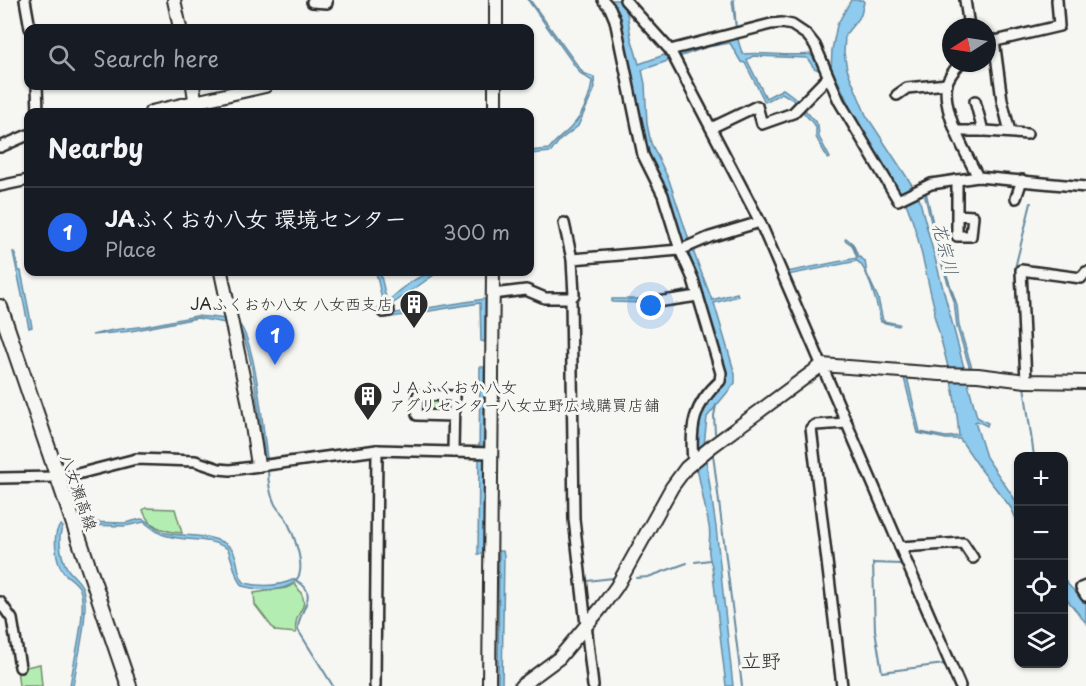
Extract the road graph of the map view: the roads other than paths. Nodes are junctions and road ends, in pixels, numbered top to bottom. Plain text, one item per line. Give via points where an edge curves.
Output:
1 (25, 0) edge
2 (174, 0) edge
3 (327, 0) edge
4 (496, 0) edge
5 (603, 0) edge
6 (626, 0) edge
7 (965, 0) edge
8 (1057, 0) edge
9 (312, 2) dead end
10 (968, 18) edge
11 (29, 24) edge
12 (179, 24) edge
13 (496, 24) edge
14 (996, 41) edge
15 (670, 50) junction
16 (996, 71) edge
17 (954, 72) edge
18 (828, 77) junction
19 (947, 84) junction
20 (37, 90) edge
21 (194, 90) edge
22 (252, 90) edge
23 (495, 90) edge
24 (897, 95) dead end
25 (975, 101) dead end
26 (196, 107) edge
27 (38, 108) edge
28 (495, 108) edge
29 (711, 128) junction
30 (956, 131) junction
31 (983, 131) junction
32 (1010, 132) junction
33 (1028, 134) dead end
34 (24, 137) edge
35 (0, 147) edge
36 (978, 177) junction
37 (957, 180) junction
38 (1022, 180) junction
39 (24, 181) edge
40 (0, 186) edge
41 (1086, 187) edge
42 (1016, 198) dead end
43 (957, 215) dead end
44 (760, 222) junction
45 (564, 223) dead end
46 (680, 250) junction
47 (572, 259) junction
48 (1086, 272) edge
49 (223, 276) edge
50 (493, 276) edge
51 (493, 294) junction
52 (698, 296) junction
53 (571, 298) junction
54 (643, 304) dead end
55 (0, 307) edge
56 (822, 365) junction
57 (1026, 381) junction
58 (1086, 382) edge
59 (453, 416) dead end
60 (847, 423) junction
61 (377, 450) junction
62 (453, 452) junction
63 (490, 453) junction
64 (693, 462) junction
65 (258, 465) junction
66 (0, 478) edge
67 (57, 478) junction
68 (900, 547) junction
69 (973, 558) dead end
70 (1086, 586) edge
71 (1086, 596) edge
72 (0, 602) edge
73 (586, 628) junction
74 (20, 667) dead end
75 (129, 686) edge
76 (375, 686) edge
77 (489, 686) edge
78 (521, 686) edge
79 (592, 686) edge
80 (842, 686) edge
81 (960, 686) edge

1 - 11 street
2 - 12 street
3 - 9 street
4 - 13 street
5 - 46 street via 615,20 643,155 663,195
6 - 15 street
7 - 10 street
8 - 14 street via 1059,26
15 - 18 street via 782,22 807,35
15 - 29 street
16 - 32 street
17 - 19 street
18 - 29 street via 792,112 762,123 757,106
18 - 37 street via 898,200 931,184
19 - 24 street via 906,88
19 - 30 street via 948,107
20 - 27 street
21 - 26 street
22 - 26 street
23 - 28 street
25 - 31 street
29 - 44 street
30 - 31 street
30 - 36 street
31 - 32 street
32 - 33 street
34 - 35 street
36 - 37 street
36 - 38 street
37 - 43 street
38 - 41 street
38 - 42 street
39 - 40 street
44 - 46 street
44 - 56 street
45 - 47 street
46 - 47 street
46 - 52 street
47 - 53 street
48 - 57 street via 1081,278 1021,270
49 - 65 street
50 - 51 street
51 - 53 street via 526,290 544,298
51 - 63 street
52 - 54 street
52 - 64 street via 721,373 720,381 708,392 692,422
53 - 73 street via 574,519
55 - 67 main road, 八女瀬高線
56 - 57 street
56 - 60 street
56 - 64 street
57 - 58 street
59 - 62 street
60 - 68 street
60 - 80 street via 815,425 811,429
61 - 62 street
61 - 65 street
61 - 76 street
62 - 63 street
63 - 77 street
64 - 73 street via 672,487 617,586
65 - 67 street via 230,470 195,461 136,459
66 - 67 street
67 - 75 main road, 八女瀬高線
68 - 69 street via 963,543
68 - 81 street
70 - 71 street via 1081,588
72 - 74 street via 12,619
73 - 78 street via 559,658
73 - 79 street

